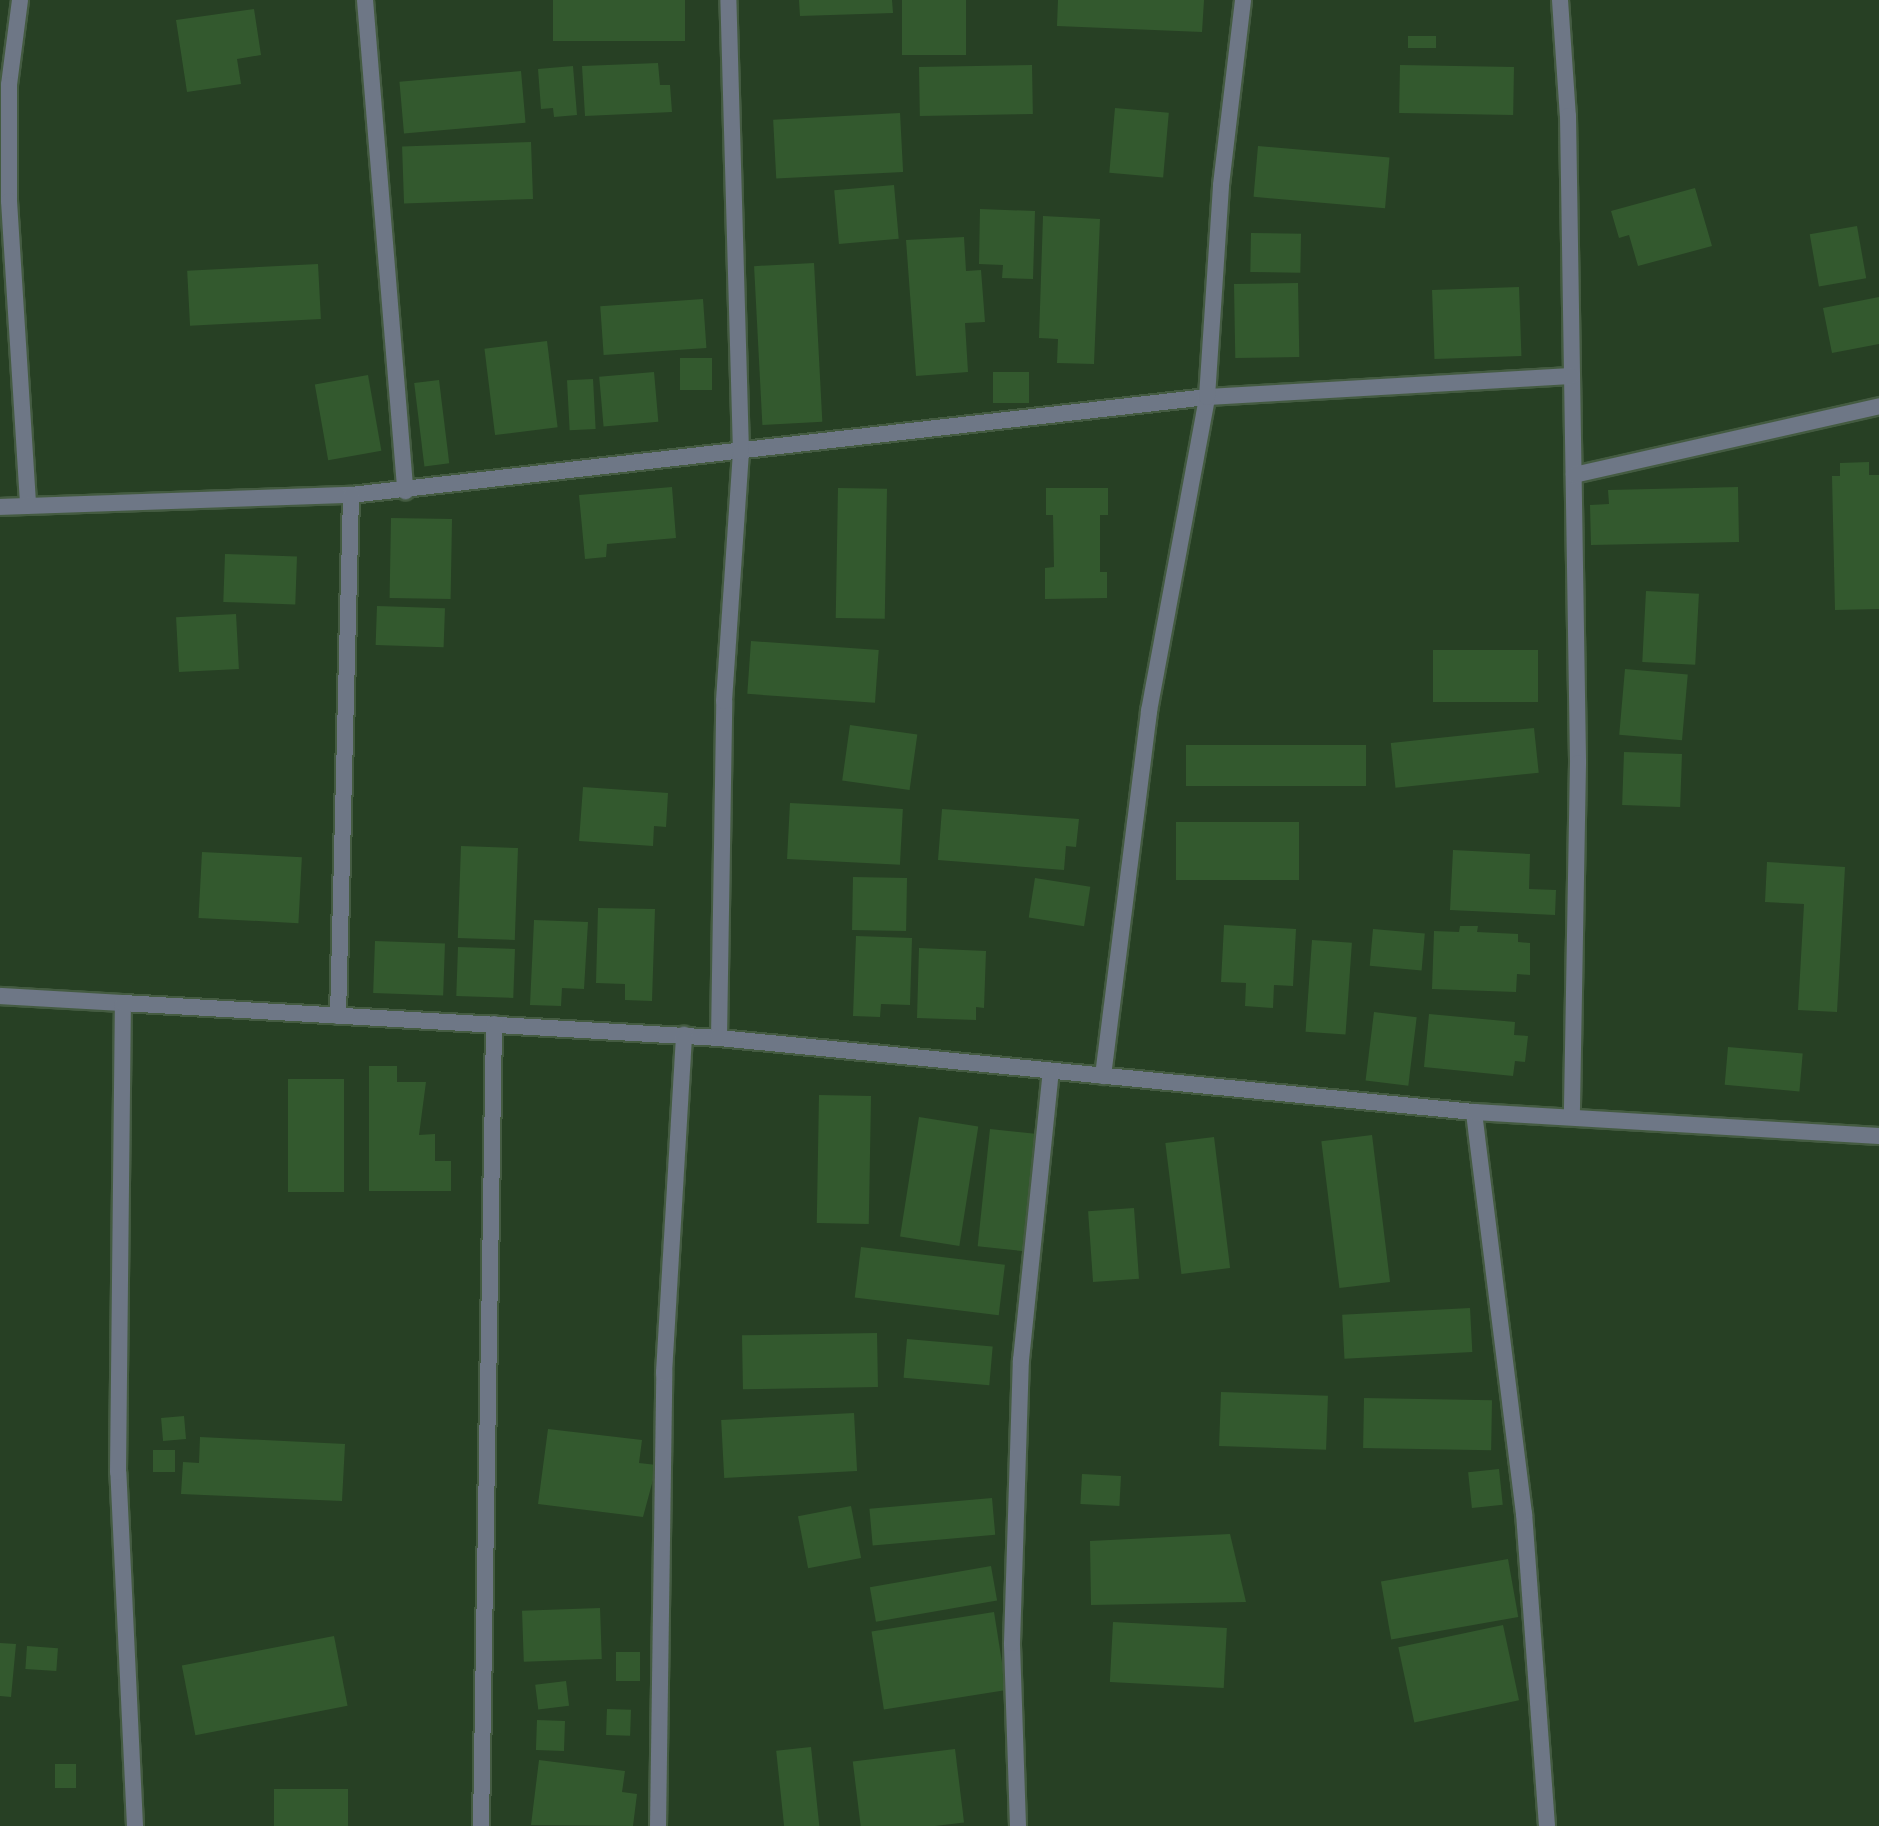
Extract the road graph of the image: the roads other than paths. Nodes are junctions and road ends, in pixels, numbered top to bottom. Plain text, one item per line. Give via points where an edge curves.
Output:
1 (20, 0) edge
2 (365, 0) edge
3 (728, 0) edge
4 (1243, 0) edge
5 (1560, 0) edge
6 (1571, 376) junction
7 (1207, 397) junction
8 (1879, 406) edge
9 (741, 452) junction
10 (1574, 475) junction
11 (405, 491) junction
12 (351, 495) junction
13 (28, 505) junction
14 (0, 507) edge
15 (0, 996) edge
16 (123, 1003) junction
17 (338, 1016) junction
18 (494, 1024) junction
19 (684, 1035) junction
20 (719, 1038) junction
21 (1051, 1072) junction
22 (1103, 1076) junction
23 (1474, 1112) junction
24 (1572, 1116) junction
25 (1879, 1136) edge
26 (135, 1826) edge
27 (481, 1826) edge
28 (658, 1826) edge
29 (1018, 1826) edge
30 (1547, 1826) edge

1 - 13 street via 9,85 9,201
2 - 11 street
3 - 9 street
4 - 7 street via 1221,185
5 - 6 street
6 - 7 street
6 - 10 street
7 - 9 street
7 - 22 street via 1149,711
8 - 10 street
9 - 11 street
9 - 20 street via 724,701
10 - 24 street via 1578,763
11 - 12 street
12 - 13 street
12 - 17 street
13 - 14 street
15 - 16 street
16 - 17 street
16 - 26 street via 118,1472
17 - 18 street
18 - 19 street
18 - 27 street
19 - 20 street
19 - 28 street via 664,1373
20 - 21 street
21 - 22 street
21 - 29 street via 1021,1360 1012,1643
22 - 23 street
23 - 24 street
23 - 30 street via 1524,1514
24 - 25 street

